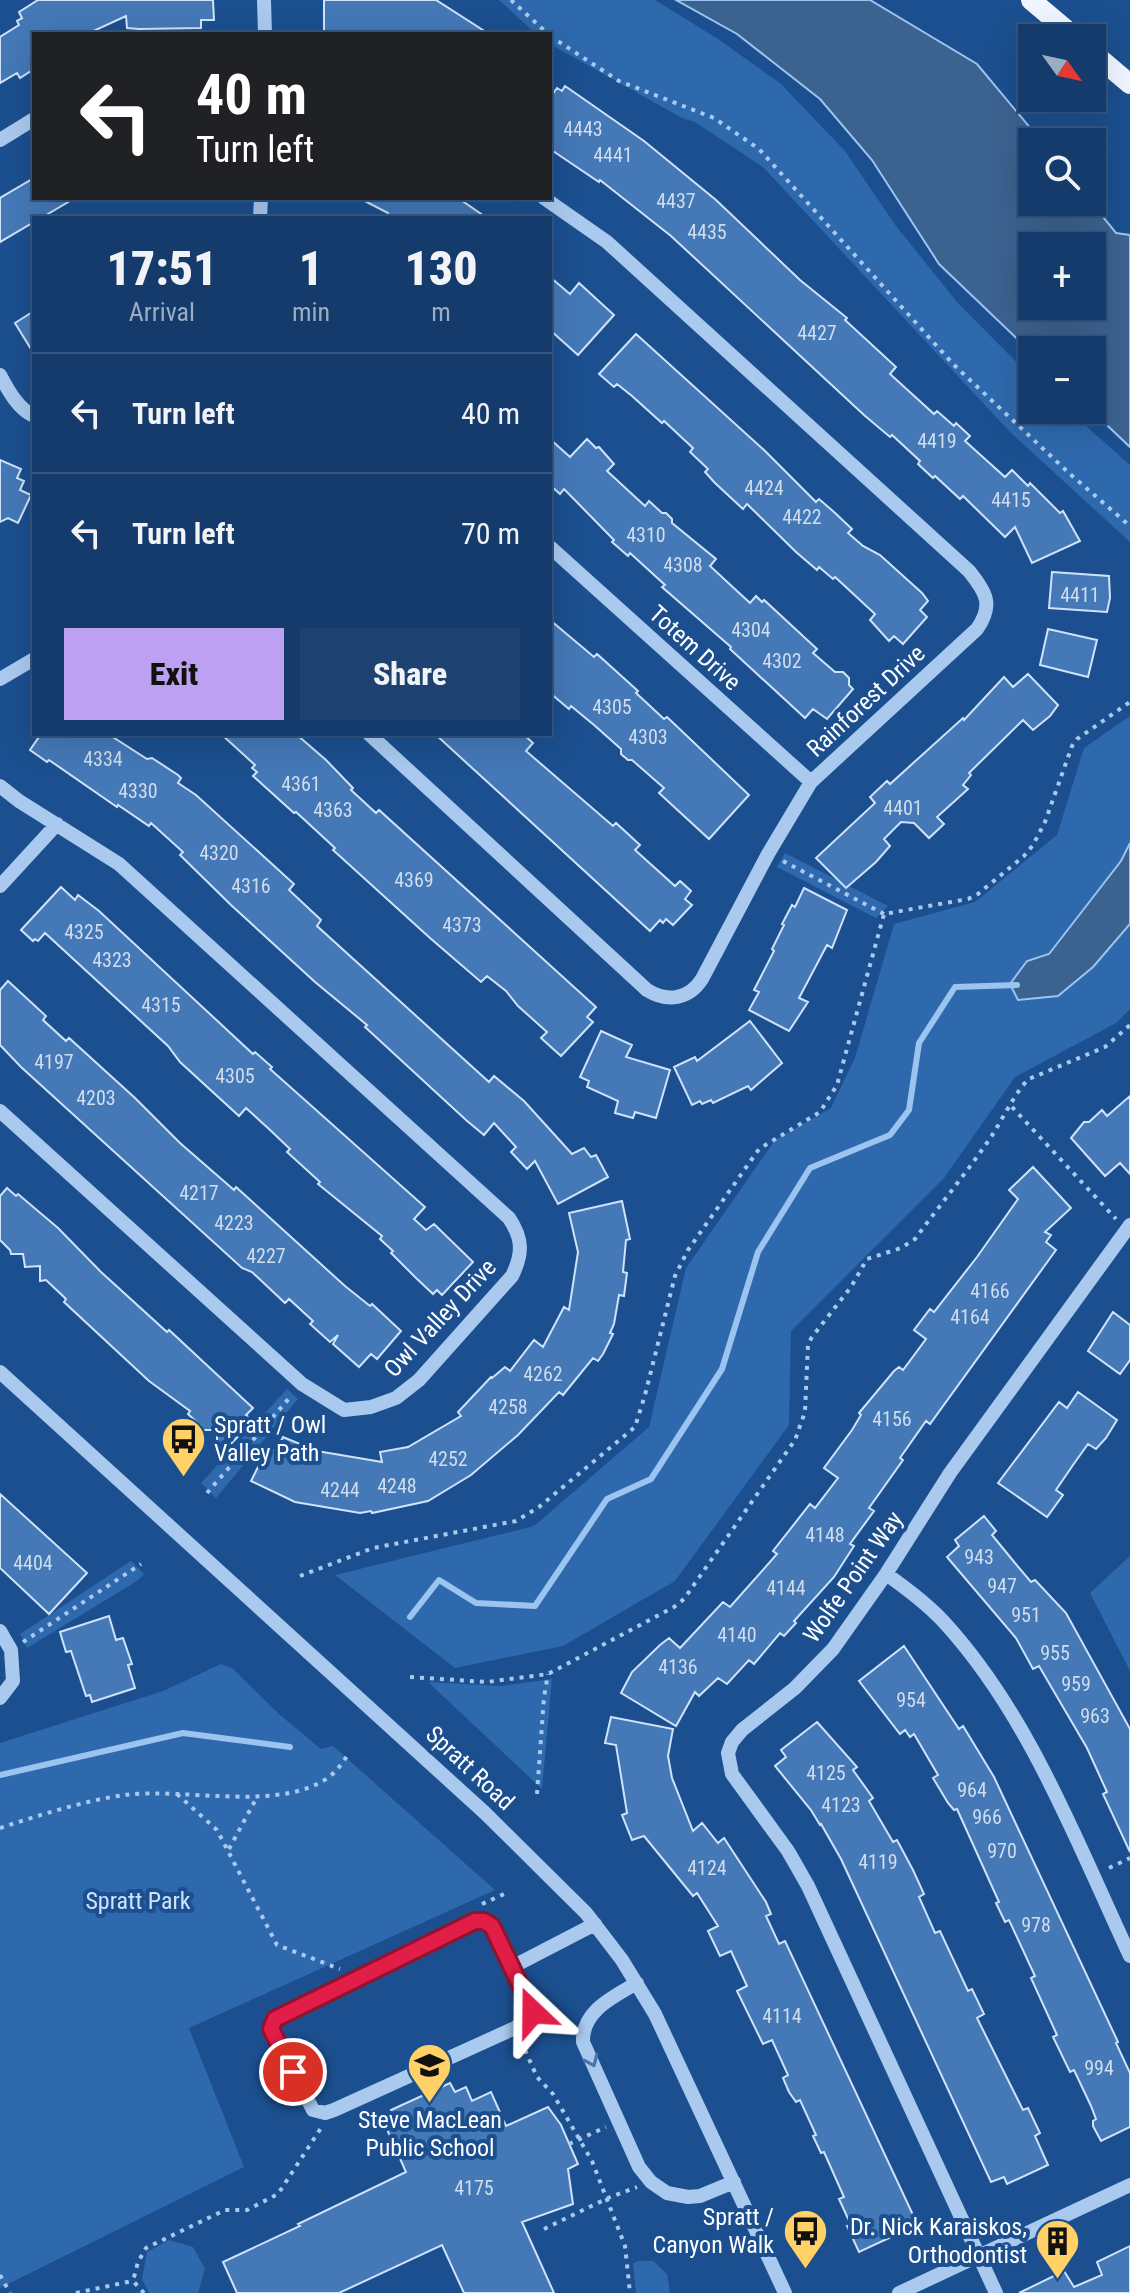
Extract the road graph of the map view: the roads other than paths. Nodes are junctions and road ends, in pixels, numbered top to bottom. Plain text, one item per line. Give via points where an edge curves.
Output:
1 (264, 0) edge
2 (1031, 0) edge
3 (1059, 24) edge
4 (265, 32) edge
5 (1106, 64) edge
6 (1130, 84) edge
7 (32, 120) edge
8 (0, 140) edge
9 (547, 200) edge
10 (0, 375) edge
11 (32, 415) edge
12 (552, 549) edge
13 (32, 660) edge
14 (0, 679) edge
15 (371, 736) edge
16 (811, 782) junction
17 (0, 786) edge
18 (57, 824) junction
19 (0, 886) edge
20 (0, 1111) edge
21 (1128, 1227) edge
22 (0, 1372) edge
23 (886, 1574) junction
24 (0, 1631) edge
25 (0, 1698) edge
26 (595, 1924) junction
27 (1130, 1956) edge
28 (514, 1966) junction
29 (637, 1983) junction
30 (734, 2182) junction
31 (1130, 2185) edge
32 (978, 2256) junction
33 (785, 2293) edge
34 (899, 2293) edge
35 (996, 2293) edge

1 - 4 street
2 - 3 main road
5 - 6 main road
7 - 8 street
9 - 16 street, Rainforest Drive via 607,242 983,589 987,612 977,629
10 - 11 street
12 - 16 street, Totem Drive
13 - 14 street
15 - 16 street, Rainforest Drive via 647,990 666,998 696,989
17 - 18 street, Owl Valley Drive
18 - 19 street
18 - 20 street, Owl Valley Drive via 119,864 509,1218 518,1232 519,1261 512,1276 419,1380 396,1398 344,1410 302,1384
21 - 23 street, Wolfe Point Way via 950,1473
22 - 26 street, Spratt Road via 496,1823
23 - 27 street via 943,1620 980,1666 1061,1805
23 - 32 street, Wolfe Point Way via 833,1649 742,1730 732,1742 728,1763 808,1886
24 - 25 street via 11,1650 13,1681
26 - 28 street
26 - 29 street, Spratt Road
28 - 28 street via 492,1926 479,1920 279,2016 270,2026 313,2110 325,2113 529,2019 533,2012
29 - 30 street, Spratt Road
29 -> 30 street via 597,2009 585,2023 583,2042 639,2167 667,2193 688,2197
30 - 33 street, Spratt Road
31 - 32 street
32 - 34 street
32 - 35 street

